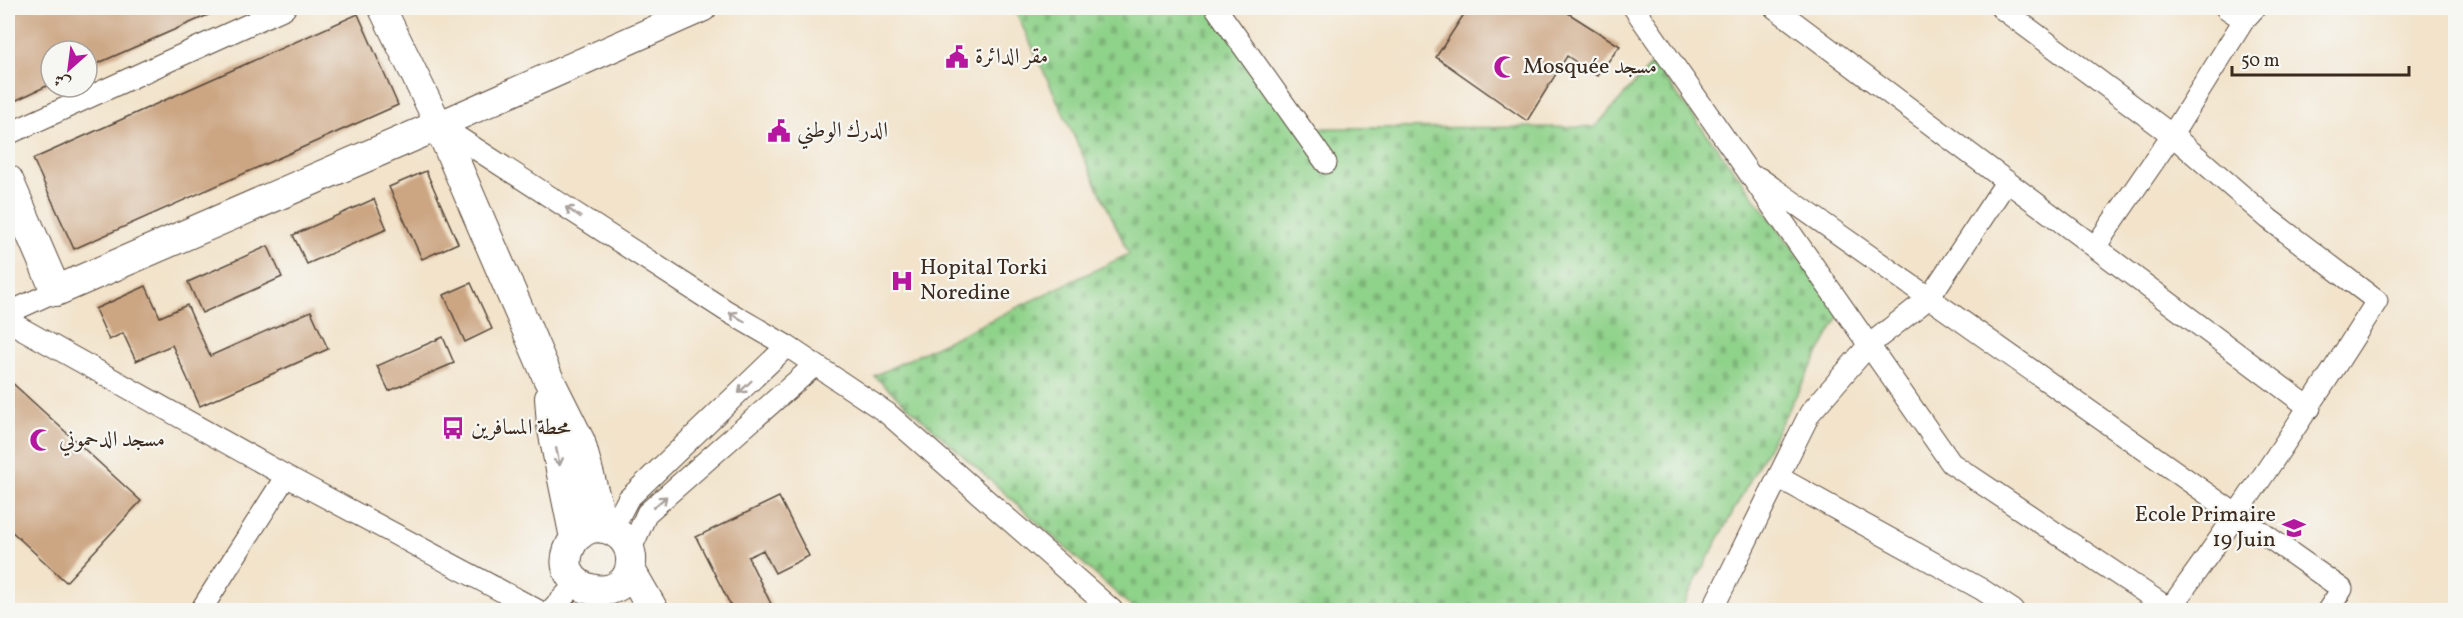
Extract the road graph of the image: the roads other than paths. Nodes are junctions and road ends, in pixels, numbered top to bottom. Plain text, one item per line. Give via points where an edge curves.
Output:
1 (285, 8) edge
2 (382, 8) edge
3 (704, 8) edge
4 (1216, 8) edge
5 (1634, 8) edge
6 (1775, 8) edge
7 (2001, 8) edge
8 (2226, 8) edge
9 (2249, 14) edge
10 (440, 125) junction
11 (8, 134) edge
12 (2172, 135) junction
13 (1326, 163) dead end
14 (1746, 170) junction
15 (8, 180) edge
16 (2007, 181) junction
17 (2095, 247) junction
18 (56, 291) junction
19 (1929, 298) junction
20 (8, 313) edge
21 (8, 321) edge
22 (1869, 345) junction
23 (787, 346) junction
24 (815, 365) junction
25 (548, 378) junction
26 (2310, 408) junction
27 (286, 476) junction
28 (1778, 477) junction
29 (2238, 516) junction
30 (575, 538) junction
31 (619, 545) junction
32 (591, 595) edge
33 (201, 610) edge
34 (537, 610) edge
35 (552, 610) edge
36 (653, 610) edge
37 (1112, 610) edge
38 (1712, 610) edge
39 (2013, 610) edge
40 (2170, 610) edge
41 (2328, 610) edge

1 - 11 street
2 - 10 street
3 - 10 street
4 - 13 street
5 - 14 street
6 - 16 street
7 - 12 street
8 - 9 street
9 - 12 street
10 - 18 main road
23 -> 10 street via 724,310
10 - 25 main road
12 - 17 street
12 - 26 street via 2269,219 2377,301
14 - 19 street
14 - 22 street
15 - 18 main road
16 - 17 street
16 - 19 street
17 - 26 street
18 - 20 street
19 - 22 street
19 - 29 street
21 - 27 street
22 - 28 street via 1810,413
22 - 40 street via 1951,463
23 - 24 street
23 -> 31 street via 628,499
31 -> 24 street via 647,513
24 - 37 street via 887,414
25 -> 30 main road via 552,425
25 - 31 main road via 580,442
26 - 29 street
27 - 33 street
27 - 34 street
28 - 38 street
28 - 39 street
29 - 40 street
29 - 41 street via 2342,589
30 - 31 main road via 588,529
30 - 32 main road via 567,553 570,573
31 - 32 main road via 619,585
31 - 36 main road
32 - 35 street

